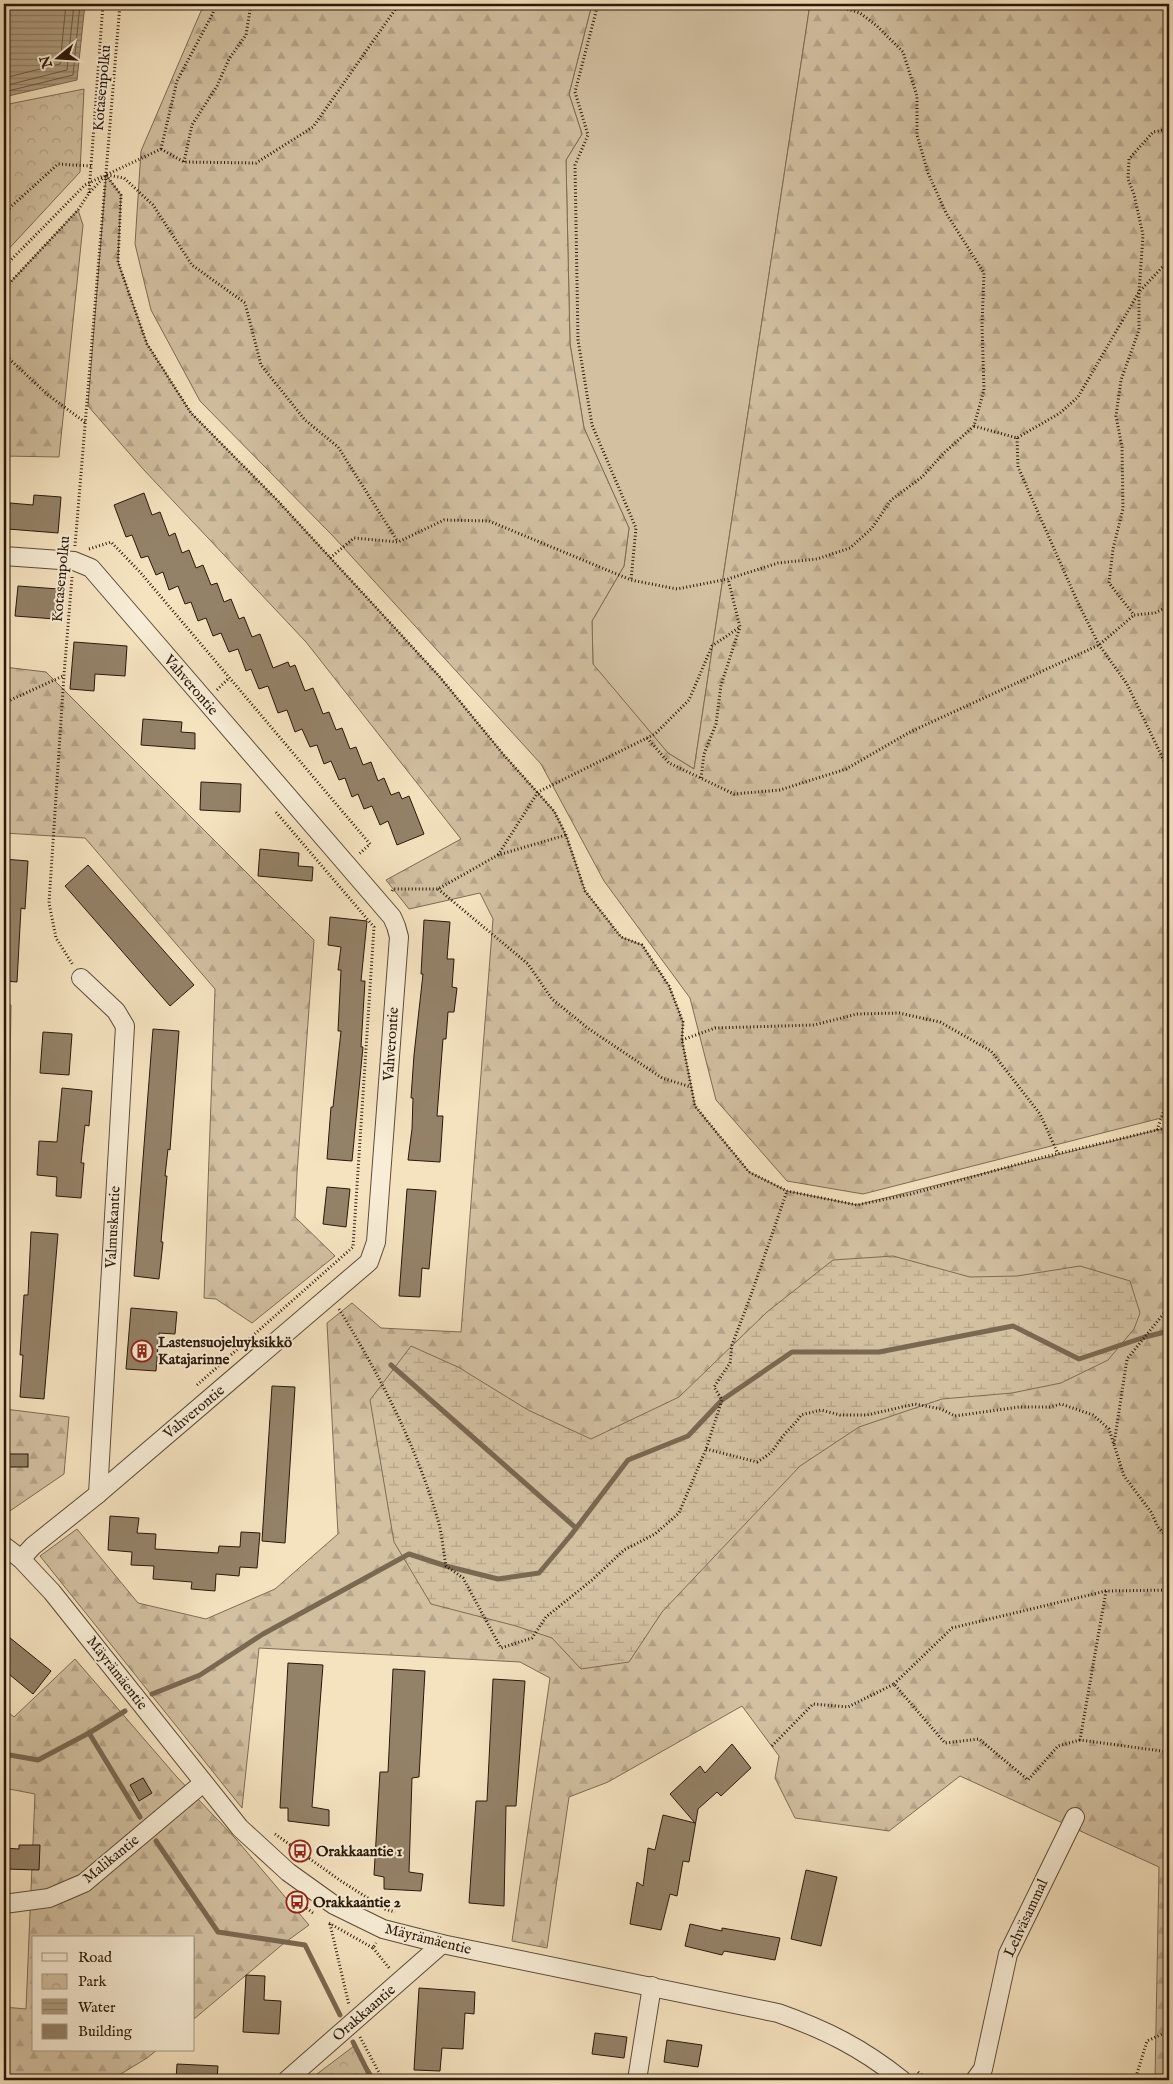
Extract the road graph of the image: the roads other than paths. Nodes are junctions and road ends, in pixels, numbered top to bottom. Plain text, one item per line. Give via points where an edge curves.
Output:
1 (4, 556) edge
2 (81, 978) road end
3 (98, 1494) junction
4 (4, 1546) edge
5 (21, 1559) junction
6 (203, 1783) junction
7 (1075, 1817) dead end
8 (4, 1904) edge
9 (442, 1944) junction
10 (652, 1986) junction
11 (909, 2075) edge
12 (287, 2080) edge
13 (637, 2080) edge
14 (975, 2080) edge

1 - 3 street, Vahverontie via 74,563 91,568 383,907 396,926 399,937 376,1242 369,1262
2 - 3 street, Valmuskantie via 116,1011 125,1026
3 - 5 street, Vahverontie
4 - 5 street, Mäyrämäentie
5 - 6 street, Mäyrämäentie via 52,1592
6 - 8 street, Malikantie via 84,1883 49,1898
6 - 9 street, Mäyrämäentie via 264,1852 334,1905 384,1929
7 - 14 street, Lehväsammal via 1008,1954 983,2069
9 - 10 street, Mäyrämäentie
9 - 12 street, Orakkaantie
10 - 11 street, Mäyrämäentie via 778,2013 819,2028
10 - 13 street

